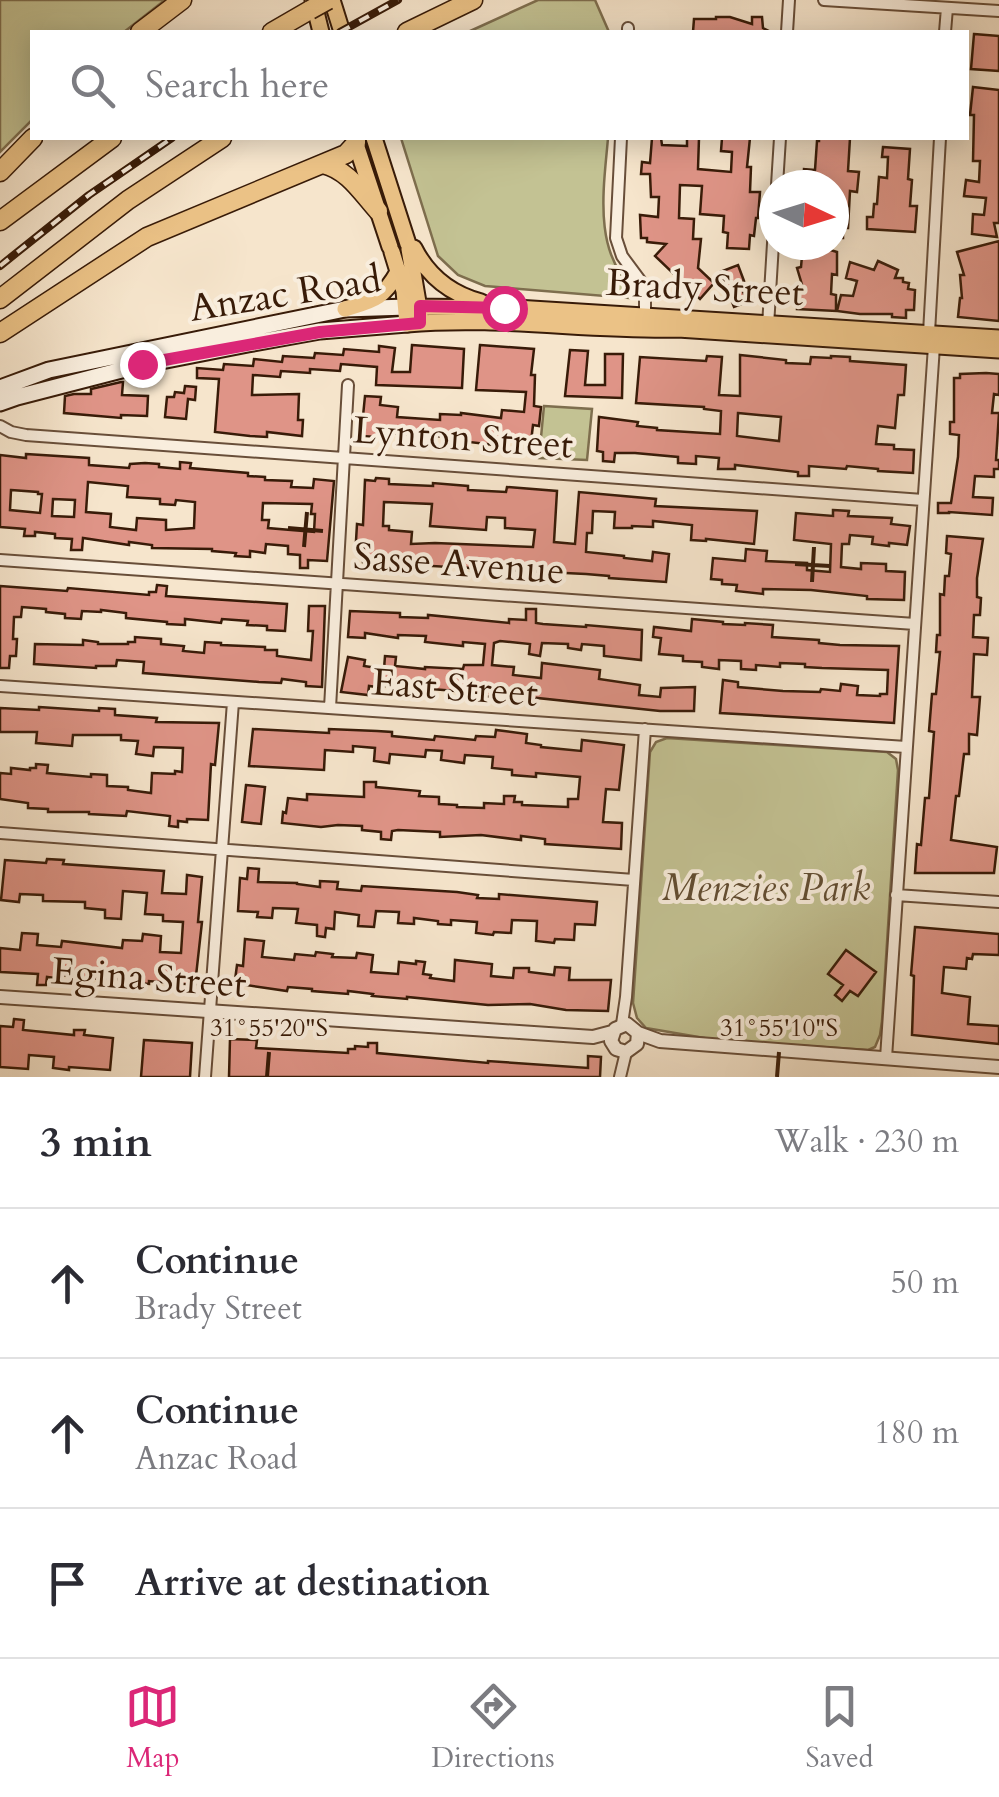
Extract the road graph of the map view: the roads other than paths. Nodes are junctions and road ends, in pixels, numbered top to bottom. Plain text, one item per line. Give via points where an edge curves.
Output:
1 (182, 0) edge
2 (313, 0) edge
3 (330, 0) edge
4 (473, 0) edge
5 (789, 0) edge
6 (824, 0) edge
7 (890, 2) edge
8 (947, 8) junction
9 (999, 11) edge
10 (278, 29) edge
11 (143, 30) edge
12 (320, 30) edge
13 (341, 30) edge
14 (411, 30) edge
15 (786, 30) edge
16 (946, 30) edge
17 (31, 140) edge
18 (109, 140) edge
19 (219, 140) edge
20 (359, 140) edge
21 (360, 140) edge
22 (360, 140) edge
23 (621, 140) edge
24 (780, 140) edge
25 (940, 140) edge
26 (323, 164) junction
27 (778, 170) edge
28 (0, 172) edge
29 (378, 211) junction
30 (0, 221) edge
31 (404, 247) junction
32 (772, 260) edge
33 (398, 272) junction
34 (0, 299) edge
35 (504, 308) junction
36 (345, 309) junction
37 (414, 315) junction
38 (645, 323) junction
39 (768, 329) junction
40 (0, 333) edge
41 (999, 338) edge
42 (932, 340) junction
43 (999, 350) edge
44 (348, 385) dead end
45 (0, 388) edge
46 (0, 404) edge
47 (0, 426) edge
48 (346, 458) junction
49 (923, 500) junction
50 (0, 560) edge
51 (338, 584) junction
52 (914, 624) junction
53 (0, 686) edge
54 (232, 702) junction
55 (330, 708) junction
56 (645, 730) junction
57 (906, 748) junction
58 (0, 834) edge
59 (220, 850) junction
60 (634, 880) junction
61 (896, 895) junction
62 (999, 902) edge
63 (0, 997) edge
64 (210, 1012) junction
65 (624, 1039) junction
66 (886, 1058) junction
67 (999, 1067) edge
68 (620, 1075) edge
69 (205, 1077) edge

1 - 11 highway
2 - 12 main road
3 - 10 highway, bridge
3 - 13 main road
4 - 14 highway
5 - 15 street
6 - 7 street
7 - 8 street
8 - 9 street
8 - 16 street
17 - 28 highway
18 - 30 highway
19 - 34 highway
20 - 26 highway
21 - 29 main road
22 - 31 main road via 402,226
23 - 38 street via 616,238 644,287
24 - 27 street
25 - 42 street
26 - 29 highway via 336,167
26 - 40 highway via 146,238
29 - 31 main road
31 - 33 main road
31 - 35 main road via 449,288
31 - 37 main road
32 - 39 street
33 - 36 main road via 384,293
33 - 37 main road
35 - 37 main road, Brady Street
35 - 38 main road, Brady Street
36 - 37 main road, Anzac Road
36 - 45 main road, Anzac Road via 49,370
37 - 38 main road, Brady Street
37 - 46 main road, Anzac Road via 177,358
38 - 39 main road, Brady Street
39 - 42 main road, Brady Street
41 - 42 main road, Brady Street
42 - 43 main road, Brady Street
42 - 49 street
44 - 48 street
47 - 48 street, Lynton Street via 26,435
48 - 49 street, Lynton Street
48 - 51 street
49 - 52 street
50 - 51 street, Sasse Avenue
51 - 52 street, Sasse Avenue
51 - 55 street
52 - 57 street
53 - 54 street, East Street
54 - 55 street, East Street
54 - 59 street
55 - 56 street, East Street
56 - 57 street, East Street
56 - 60 street
57 - 61 street
58 - 59 street
59 - 60 street
59 - 64 street
60 - 65 street
61 - 62 street
61 - 66 street
63 - 64 street, Egina Street
64 - 65 street, Egina Street
64 - 69 street
65 - 66 street, Egina Street
65 - 68 street
66 - 67 street, Egina Street

